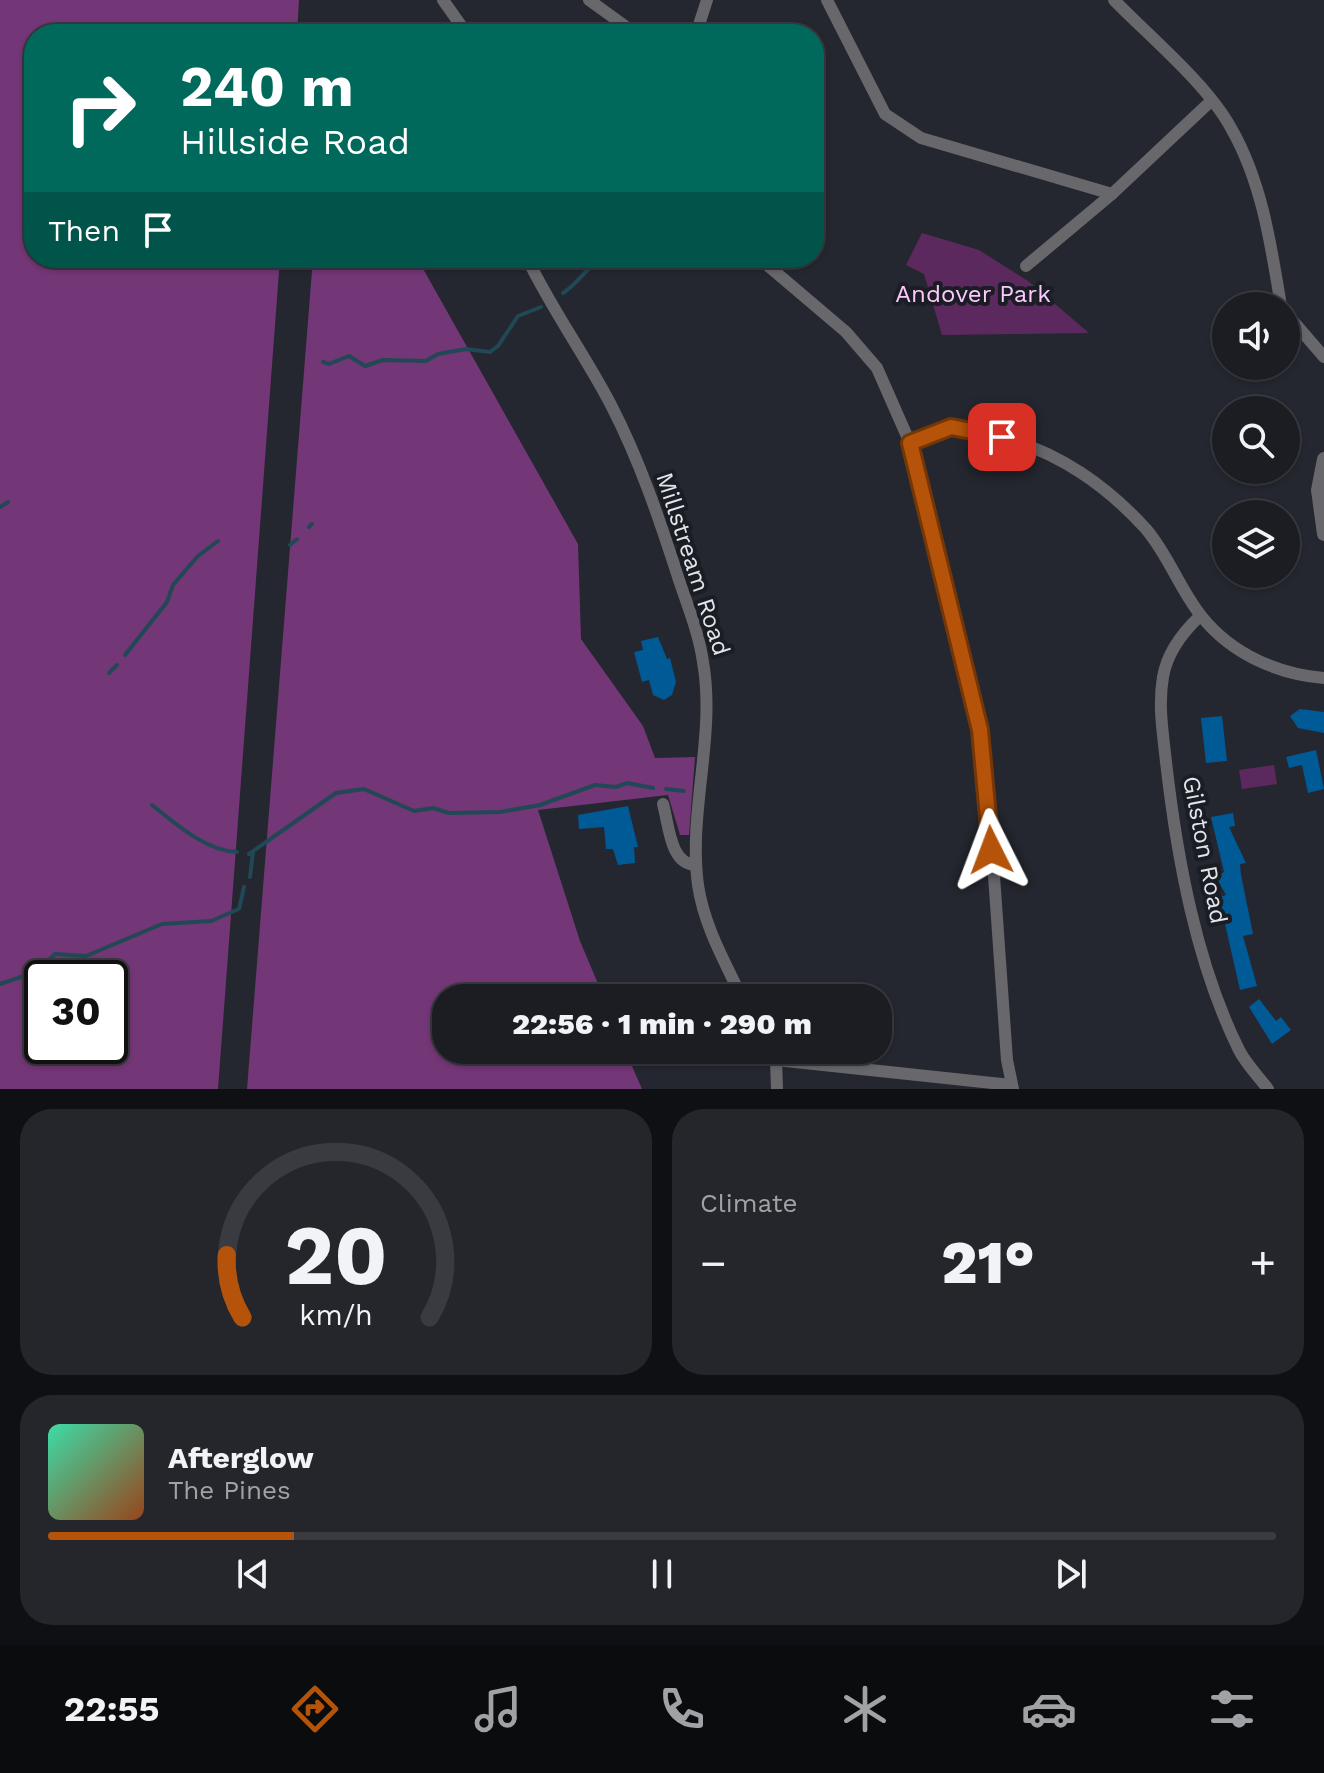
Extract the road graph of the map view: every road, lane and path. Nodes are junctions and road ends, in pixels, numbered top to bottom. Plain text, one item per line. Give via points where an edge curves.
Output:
1 (443, 0) edge
2 (589, 0) edge
3 (707, 0) edge
4 (827, 0) edge
5 (1114, 0) edge
6 (460, 24) edge
7 (622, 24) edge
8 (699, 24) edge
9 (1211, 101) junction
10 (1112, 194) junction
11 (1026, 266) dead end
12 (532, 268) edge
13 (771, 268) edge
14 (1278, 292) edge
15 (1300, 329) edge
16 (1324, 357) edge
17 (910, 443) junction
18 (1324, 459) edge
19 (1324, 534) edge
20 (1200, 616) junction
21 (1324, 678) edge
22 (663, 804) dead end
23 (696, 865) junction
24 (736, 984) edge
25 (773, 1064) edge
26 (840, 1064) edge
27 (1012, 1087) edge
28 (777, 1089) edge
29 (1268, 1089) edge

1 - 6 street
2 - 7 street
3 - 8 street
4 - 10 street via 885,114 921,138
5 - 9 street
9 - 10 street
9 - 14 street via 1231,126 1255,179
10 - 11 street
12 - 23 street, Millstream Road via 633,451 695,630 707,698
13 - 17 street via 846,332 877,368
15 - 16 street
17 - 20 street via 951,427 1024,443 1060,460 1112,494 1147,531
17 - 27 street via 980,730
18 - 19 street via 1318,490
20 - 21 street via 1273,669
20 - 29 street, Gilston Road via 1173,649 1164,673 1160,703 1171,802 1217,999 1241,1054
22 - 23 street via 677,856
23 - 24 street, Millstream Road via 706,919
25 - 28 street
26 - 27 street

